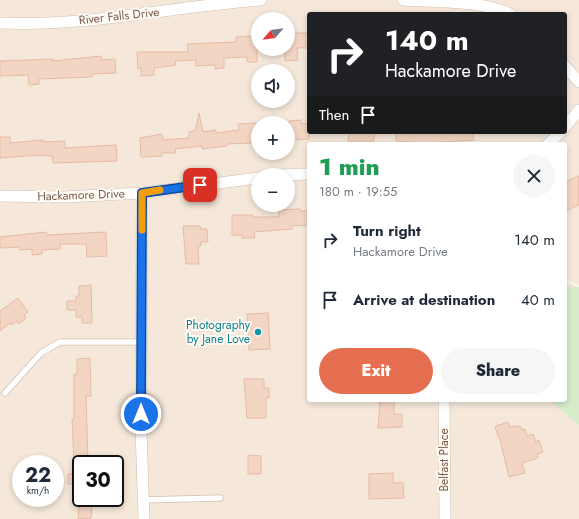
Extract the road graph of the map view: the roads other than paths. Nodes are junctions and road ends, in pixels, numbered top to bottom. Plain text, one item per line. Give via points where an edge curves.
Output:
1 (261, 0) edge
2 (403, 0) edge
3 (507, 12) edge
4 (0, 23) edge
5 (567, 68) edge
6 (579, 82) edge
7 (579, 110) edge
8 (567, 125) edge
9 (559, 134) edge
10 (550, 142) edge
11 (295, 174) edge
12 (307, 174) edge
13 (251, 179) edge
14 (142, 193) junction
15 (0, 196) edge
16 (141, 342) junction
17 (5, 393) dead end
18 (444, 402) edge
19 (220, 498) dead end
20 (143, 500) junction
21 (144, 519) edge
22 (445, 519) edge

1 - 4 street, River Falls Drive via 103,20
2 - 3 street via 476,4
5 - 6 street
7 - 8 street
9 - 10 street
11 - 12 street
13 - 14 street, Hackamore Drive
14 - 15 street, Hackamore Drive via 64,197
14 - 16 street
16 - 17 lane via 60,342 42,353
16 - 20 street
18 - 22 street, Belfast Place
19 - 20 lane
20 - 21 street

